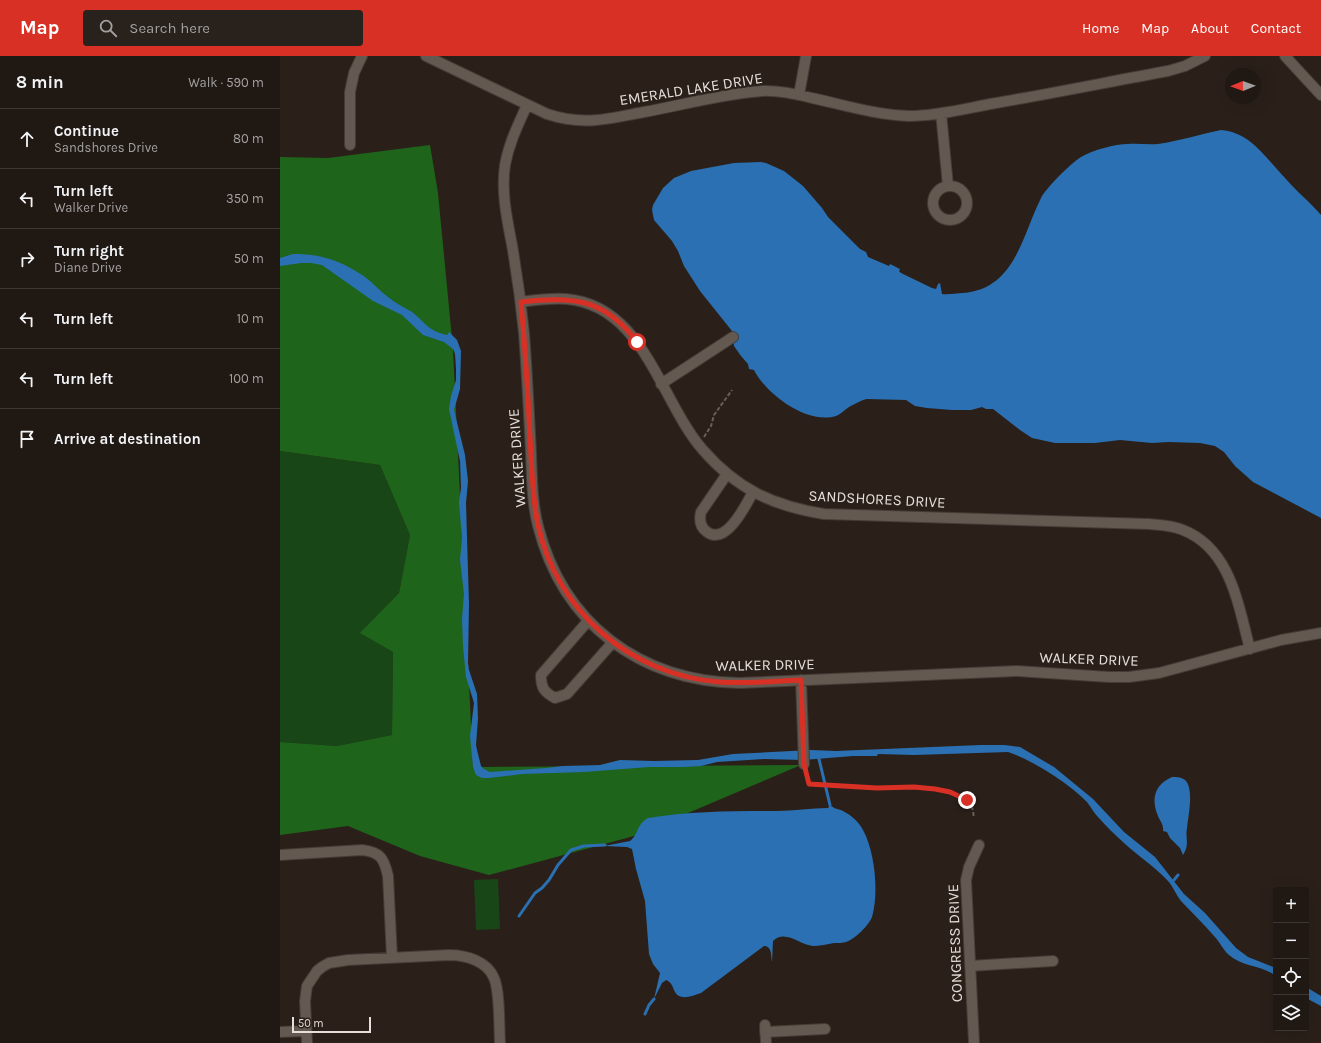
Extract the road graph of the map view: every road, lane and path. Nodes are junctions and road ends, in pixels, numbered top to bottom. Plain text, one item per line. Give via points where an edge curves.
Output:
1 (362, 56) edge
2 (426, 56) edge
3 (806, 56) edge
4 (1205, 56) edge
5 (1285, 56) edge
6 (799, 95) junction
7 (1321, 95) edge
8 (527, 105) junction
9 (941, 113) junction
10 (350, 145) dead end
11 (948, 186) dead end
12 (521, 302) junction
13 (733, 337) dead end
14 (661, 384) junction
15 (732, 390) dead end
16 (698, 443) junction
17 (727, 474) junction
18 (753, 492) junction
19 (588, 620) junction
20 (1321, 633) edge
21 (613, 642) junction
22 (1250, 649) junction
23 (801, 680) junction
24 (804, 764) joint
25 (974, 818) dead end
26 (979, 845) dead end
27 (280, 855) edge
28 (392, 958) junction
29 (1053, 961) dead end
30 (970, 966) junction
31 (825, 1029) dead end
32 (306, 1030) junction
33 (280, 1032) edge
34 (307, 1043) edge
35 (500, 1043) edge
36 (766, 1043) edge
37 (974, 1043) edge

1 - 10 street via 354,73 350,92
2 - 8 street, EMERALD LAKE DRIVE
3 - 6 street
4 - 9 street, EMERALD LAKE DRIVE via 1168,71
5 - 7 street
6 - 8 street, EMERALD LAKE DRIVE via 764,91 612,118 581,121 560,118
6 - 9 street, EMERALD LAKE DRIVE via 878,113 909,116
8 - 12 street, WALKER DRIVE via 510,142 504,176 505,205
9 - 11 street
12 - 14 street, SANDSHORES DRIVE via 567,299 583,302 607,313 631,334
12 - 19 street, WALKER DRIVE via 532,478 538,525 556,574 575,605
13 - 14 street
14 - 16 street, SANDSHORES DRIVE
15 - 16 path via 714,415 707,434
16 - 17 street, SANDSHORES DRIVE
17 - 18 street, SANDSHORES DRIVE
17 - 18 street via 701,512 701,525 709,533 724,533 730,528
18 - 22 street, SANDSHORES DRIVE via 780,504 824,514 1168,525 1205,543 1226,569
19 - 21 street, WALKER DRIVE
19 - 21 street via 541,675 541,684 546,693 555,698 567,694
20 - 22 street, WALKER DRIVE
21 - 23 street, WALKER DRIVE via 648,664 702,680
22 - 23 street, WALKER DRIVE via 1160,673 1129,677 1017,671
23 - 24 street
24 - 25 path via 809,784 877,788 914,787 950,792 967,800 972,806
26 - 30 street, CONGRESS DRIVE via 966,880
27 - 28 street via 362,850 379,856 388,876
28 - 32 street via 338,961 329,963 317,971 307,990
28 - 35 street via 456,955 485,966 496,984
29 - 30 street
30 - 37 street, CONGRESS DRIVE
31 - 36 street via 765,1028
32 - 33 street
32 - 34 street

